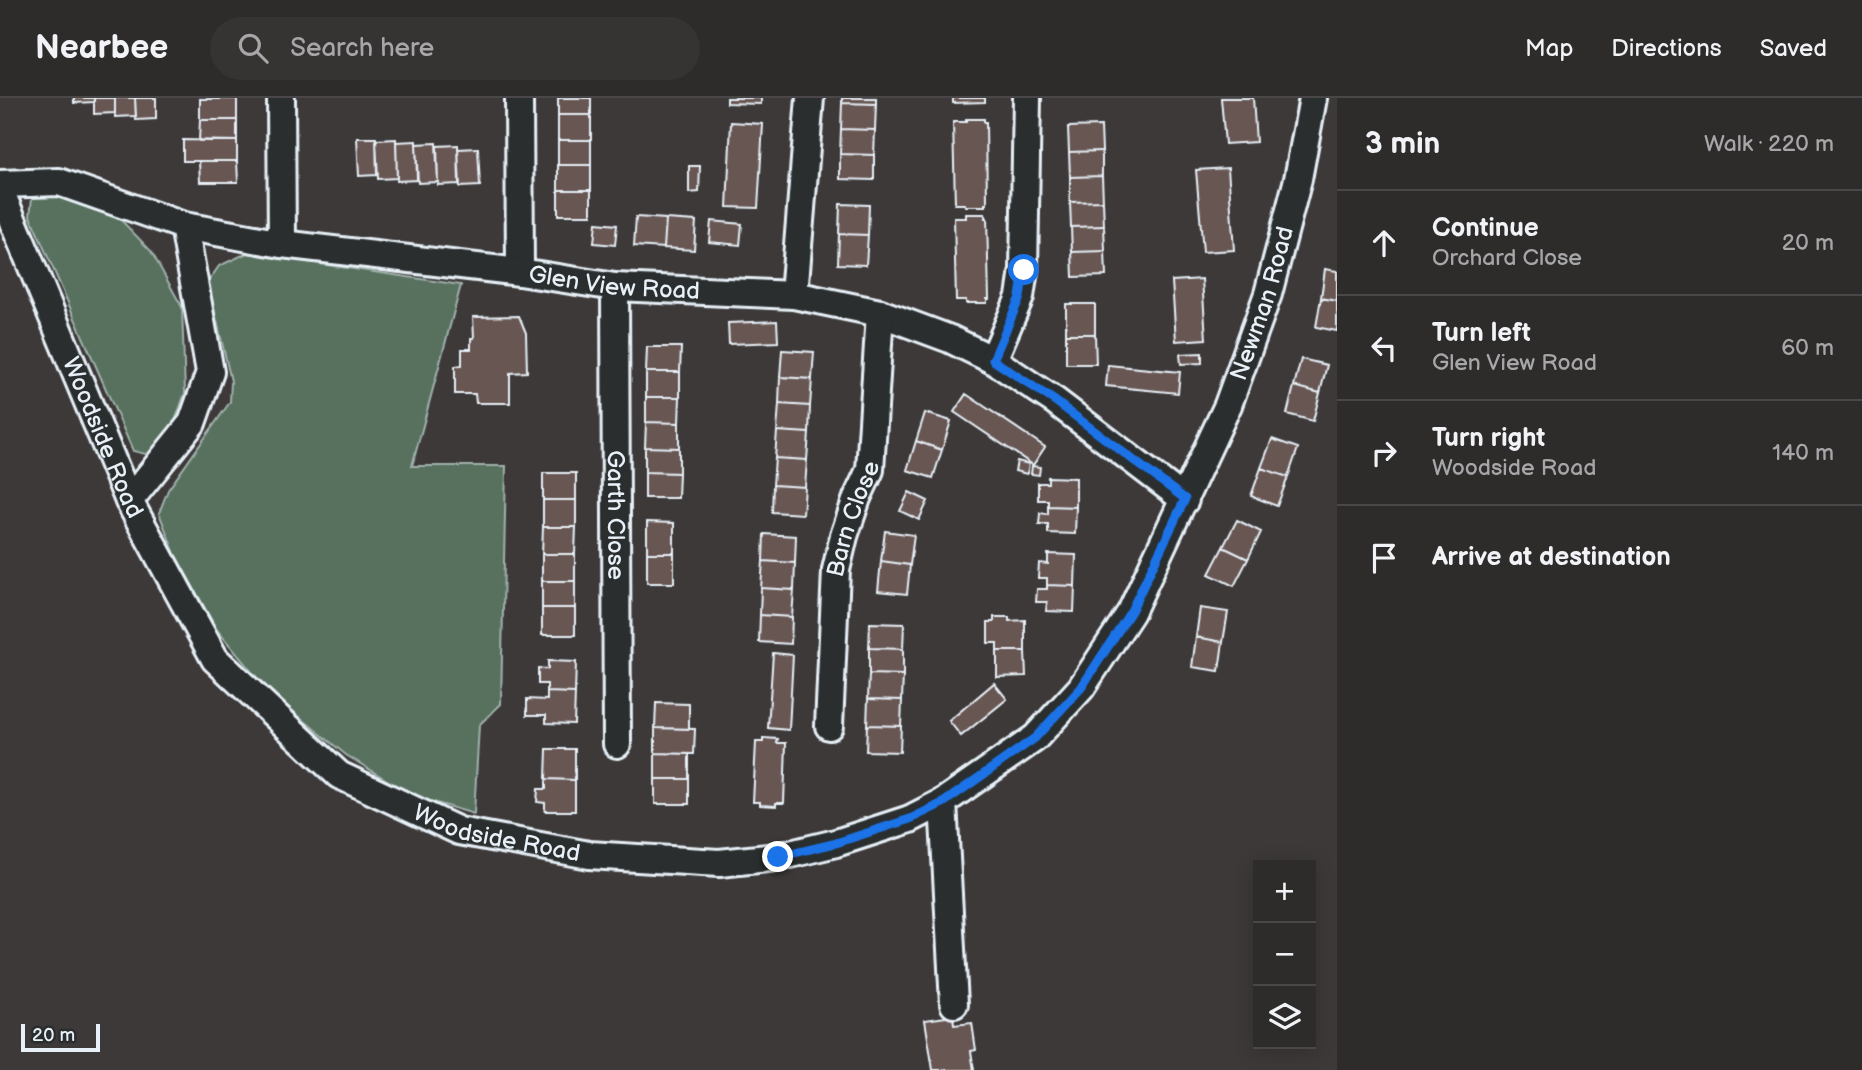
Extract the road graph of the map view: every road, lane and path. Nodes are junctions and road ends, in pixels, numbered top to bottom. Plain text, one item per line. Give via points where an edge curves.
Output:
1 (281, 98) edge
2 (519, 98) edge
3 (810, 98) edge
4 (1027, 98) edge
5 (1321, 102) edge
6 (0, 184) edge
7 (0, 190) edge
8 (184, 226) junction
9 (282, 244) junction
10 (520, 272) junction
11 (615, 287) junction
12 (794, 295) junction
13 (880, 313) junction
14 (993, 360) junction
15 (1185, 499) junction
16 (129, 501) junction
17 (829, 726) dead end
18 (617, 744) dead end
19 (943, 803) junction
20 (954, 1004) dead end

1 - 9 street
2 - 10 street
3 - 12 street
4 - 14 street via 1024,270 1020,297
5 - 15 street, Newman Road via 1268,294 1228,405
6 - 8 street, Glen View Road via 60,182
7 - 16 street, Woodside Road
8 - 9 street, Glen View Road
8 - 16 street via 209,372 192,423
9 - 10 street, Glen View Road
10 - 11 street, Glen View Road
11 - 12 street, Glen View Road
11 - 18 street, Garth Close
12 - 13 street, Glen View Road
13 - 14 street, Glen View Road
13 - 17 street, Barn Close via 870,470 836,570
14 - 15 street, Glen View Road
15 - 19 street, Woodside Road via 1131,611 1081,688 1035,738
16 - 19 street, Woodside Road via 215,659 339,775 459,831 589,855 719,863 778,857 836,843
19 - 20 street

